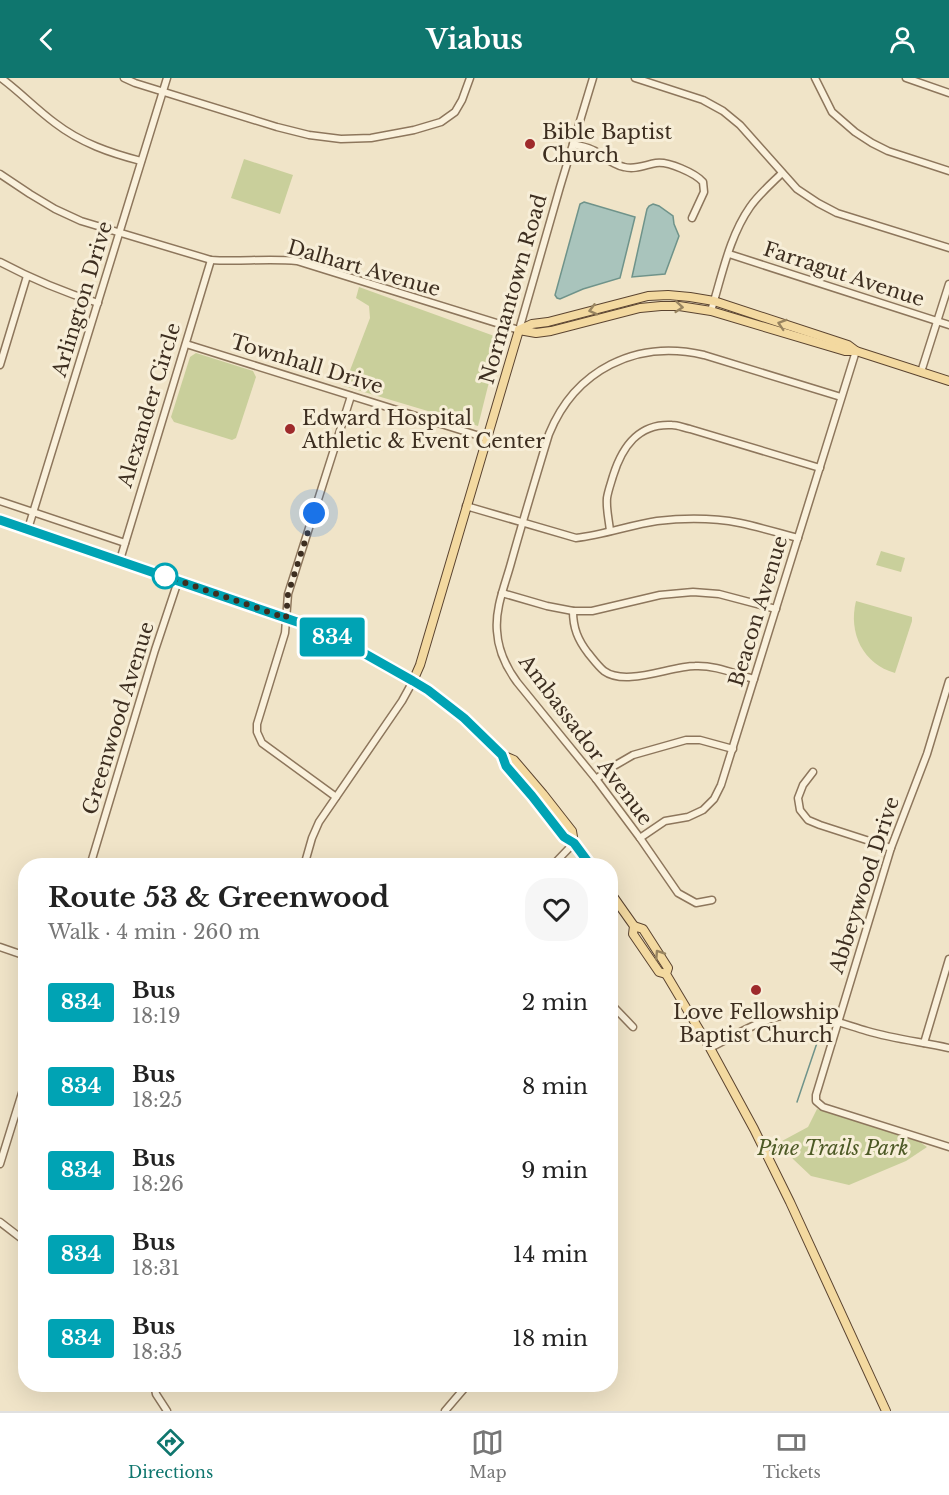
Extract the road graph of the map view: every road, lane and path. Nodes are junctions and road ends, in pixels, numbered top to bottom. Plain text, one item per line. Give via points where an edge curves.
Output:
1 (1, 78) edge
2 (124, 78) edge
3 (167, 78) edge
4 (470, 78) edge
5 (593, 78) edge
6 (635, 78) edge
7 (815, 78) edge
8 (906, 78) edge
9 (163, 92) junction
10 (949, 93) edge
11 (573, 144) junction
12 (141, 161) junction
13 (949, 171) edge
14 (782, 173) junction
15 (0, 174) edge
16 (692, 218) dead end
17 (119, 232) junction
18 (949, 248) edge
19 (729, 254) junction
20 (211, 260) junction
21 (0, 262) edge
22 (27, 276) junction
23 (949, 284) edge
24 (714, 302) junction
25 (98, 303) junction
26 (711, 311) junction
27 (937, 321) junction
28 (949, 325) edge
29 (519, 330) junction
30 (186, 344) junction
31 (856, 351) junction
32 (1, 356) edge
33 (0, 365) edge
34 (921, 372) junction
35 (949, 381) edge
36 (351, 396) junction
37 (841, 397) junction
38 (486, 438) junction
39 (820, 468) junction
40 (0, 501) edge
41 (466, 506) junction
42 (33, 512) junction
43 (0, 520) edge
44 (522, 523) junction
45 (28, 530) junction
46 (610, 531) junction
47 (798, 538) junction
48 (125, 543) junction
49 (120, 560) junction
50 (178, 581) junction
51 (502, 593) junction
52 (776, 609) junction
53 (573, 611) junction
54 (286, 618) junction
55 (754, 679) junction
56 (413, 681) junction
57 (949, 681) edge
58 (733, 749) junction
59 (813, 772) dead end
60 (596, 779) junction
61 (336, 797) junction
62 (640, 838) junction
63 (574, 843) junction
64 (891, 848) junction
65 (92, 858) edge
66 (306, 858) edge
67 (560, 858) edge
68 (585, 858) edge
69 (712, 900) dead end
70 (618, 903) edge
71 (0, 947) edge
72 (18, 953) edge
73 (949, 959) edge
74 (618, 1011) edge
75 (838, 1021) junction
76 (633, 1027) dead end
77 (924, 1043) junction
78 (710, 1048) junction
79 (949, 1048) edge
80 (18, 1106) edge
81 (949, 1147) edge
82 (0, 1164) edge
83 (0, 1222) edge
84 (18, 1236) edge
85 (156, 1392) edge
86 (461, 1392) edge
87 (166, 1411) edge
88 (445, 1411) edge
89 (886, 1411) edge

1 - 12 street via 83,141
2 - 9 street
3 - 9 street, Arlington Drive
4 - 9 street via 455,112 441,122 351,139 277,127
5 - 11 street, Normantown Road
6 - 14 street via 703,100 723,111
7 - 13 street via 832,112 864,138 888,151
8 - 10 street
9 - 12 street, Arlington Drive
11 - 16 street via 593,150 622,167 658,163 698,177 704,192
11 - 29 street, Normantown Road
12 - 17 street, Arlington Drive
14 - 18 street via 797,189 837,213
14 - 19 street via 751,206
15 - 17 street, Dalhart Avenue via 55,209
17 - 20 street, Dalhart Avenue
17 - 25 street, Arlington Drive
19 - 24 street
19 - 27 street, Farragut Avenue
20 - 29 street, Dalhart Avenue via 297,261
20 - 30 street, Alexander Circle
21 - 22 street
22 - 25 street
22 - 32 street
23 - 27 street
24 - 26 street
24 -> 29 main road, Dalhart Avenue via 648,296
31 -> 24 main road, Dalhart Avenue via 848,345
25 - 42 street, Arlington Drive
29 -> 26 main road, Dalhart Avenue via 551,331 640,308 679,306
26 - 31 main road, Dalhart Avenue
27 - 28 street, Farragut Avenue
27 - 34 street
29 - 38 main road, Normantown Road
30 - 36 street, Townhall Drive
30 - 48 street, Alexander Circle
31 - 34 main road, Dalhart Avenue
31 - 37 street, Beacon Avenue
32 - 33 street
34 - 35 main road, Dalhart Avenue
36 - 38 street, Townhall Drive
36 - 54 street via 288,594
37 - 39 street, Beacon Avenue
37 - 44 street, Ambassador Avenue via 696,353 655,351 622,360 601,370 565,403 549,434
38 - 41 main road, Normantown Road
39 - 46 street via 690,429 655,427 632,439 620,456 608,497
39 - 47 street, Beacon Avenue
40 - 42 street
41 - 44 street
41 - 56 main road, Normantown Road
42 - 45 street, Arlington Drive
42 - 48 street
43 - 45 main road
44 - 46 street via 576,538
44 - 51 street, Ambassador Avenue
45 - 49 main road
46 - 47 street via 658,521 709,519
47 - 52 street, Beacon Avenue
48 - 49 street, Alexander Circle
49 - 50 main road
50 - 54 main road
50 - 65 street, Greenwood Avenue
51 - 53 street
51 - 60 street, Ambassador Avenue via 496,631 508,669
52 - 53 street via 719,594 693,592
52 - 55 street, Beacon Avenue
53 - 55 street via 580,642 611,674 624,678 699,666
54 - 56 main road via 340,641
54 - 61 street via 257,724 259,738
55 - 58 street, Beacon Avenue
56 - 61 street
56 - 63 main road via 464,718 502,755 506,766 564,837
57 - 64 street, Abbeywood Drive via 927,754
58 - 60 street via 700,740 686,741 633,755
58 - 62 street, Beacon Avenue via 721,785 703,810 665,821
59 - 64 street via 802,785 798,798 800,810 808,820
60 - 62 street, Ambassador Avenue
61 - 66 street via 319,822
62 - 69 street, Ambassador Avenue via 678,893 696,903
63 - 67 street
63 - 68 main road
64 - 75 street, Abbeywood Drive
70 - 78 main road via 634,926 633,933 659,972 666,974
71 - 72 street
73 - 77 street
74 - 76 street
75 - 77 street via 868,1032
75 - 78 street via 796,1014 778,1016
75 - 81 street, Abbeywood Drive via 816,1101 823,1107
77 - 79 street
78 - 89 main road via 767,1154
80 - 82 street
83 - 84 street
85 - 87 street
86 - 88 street

